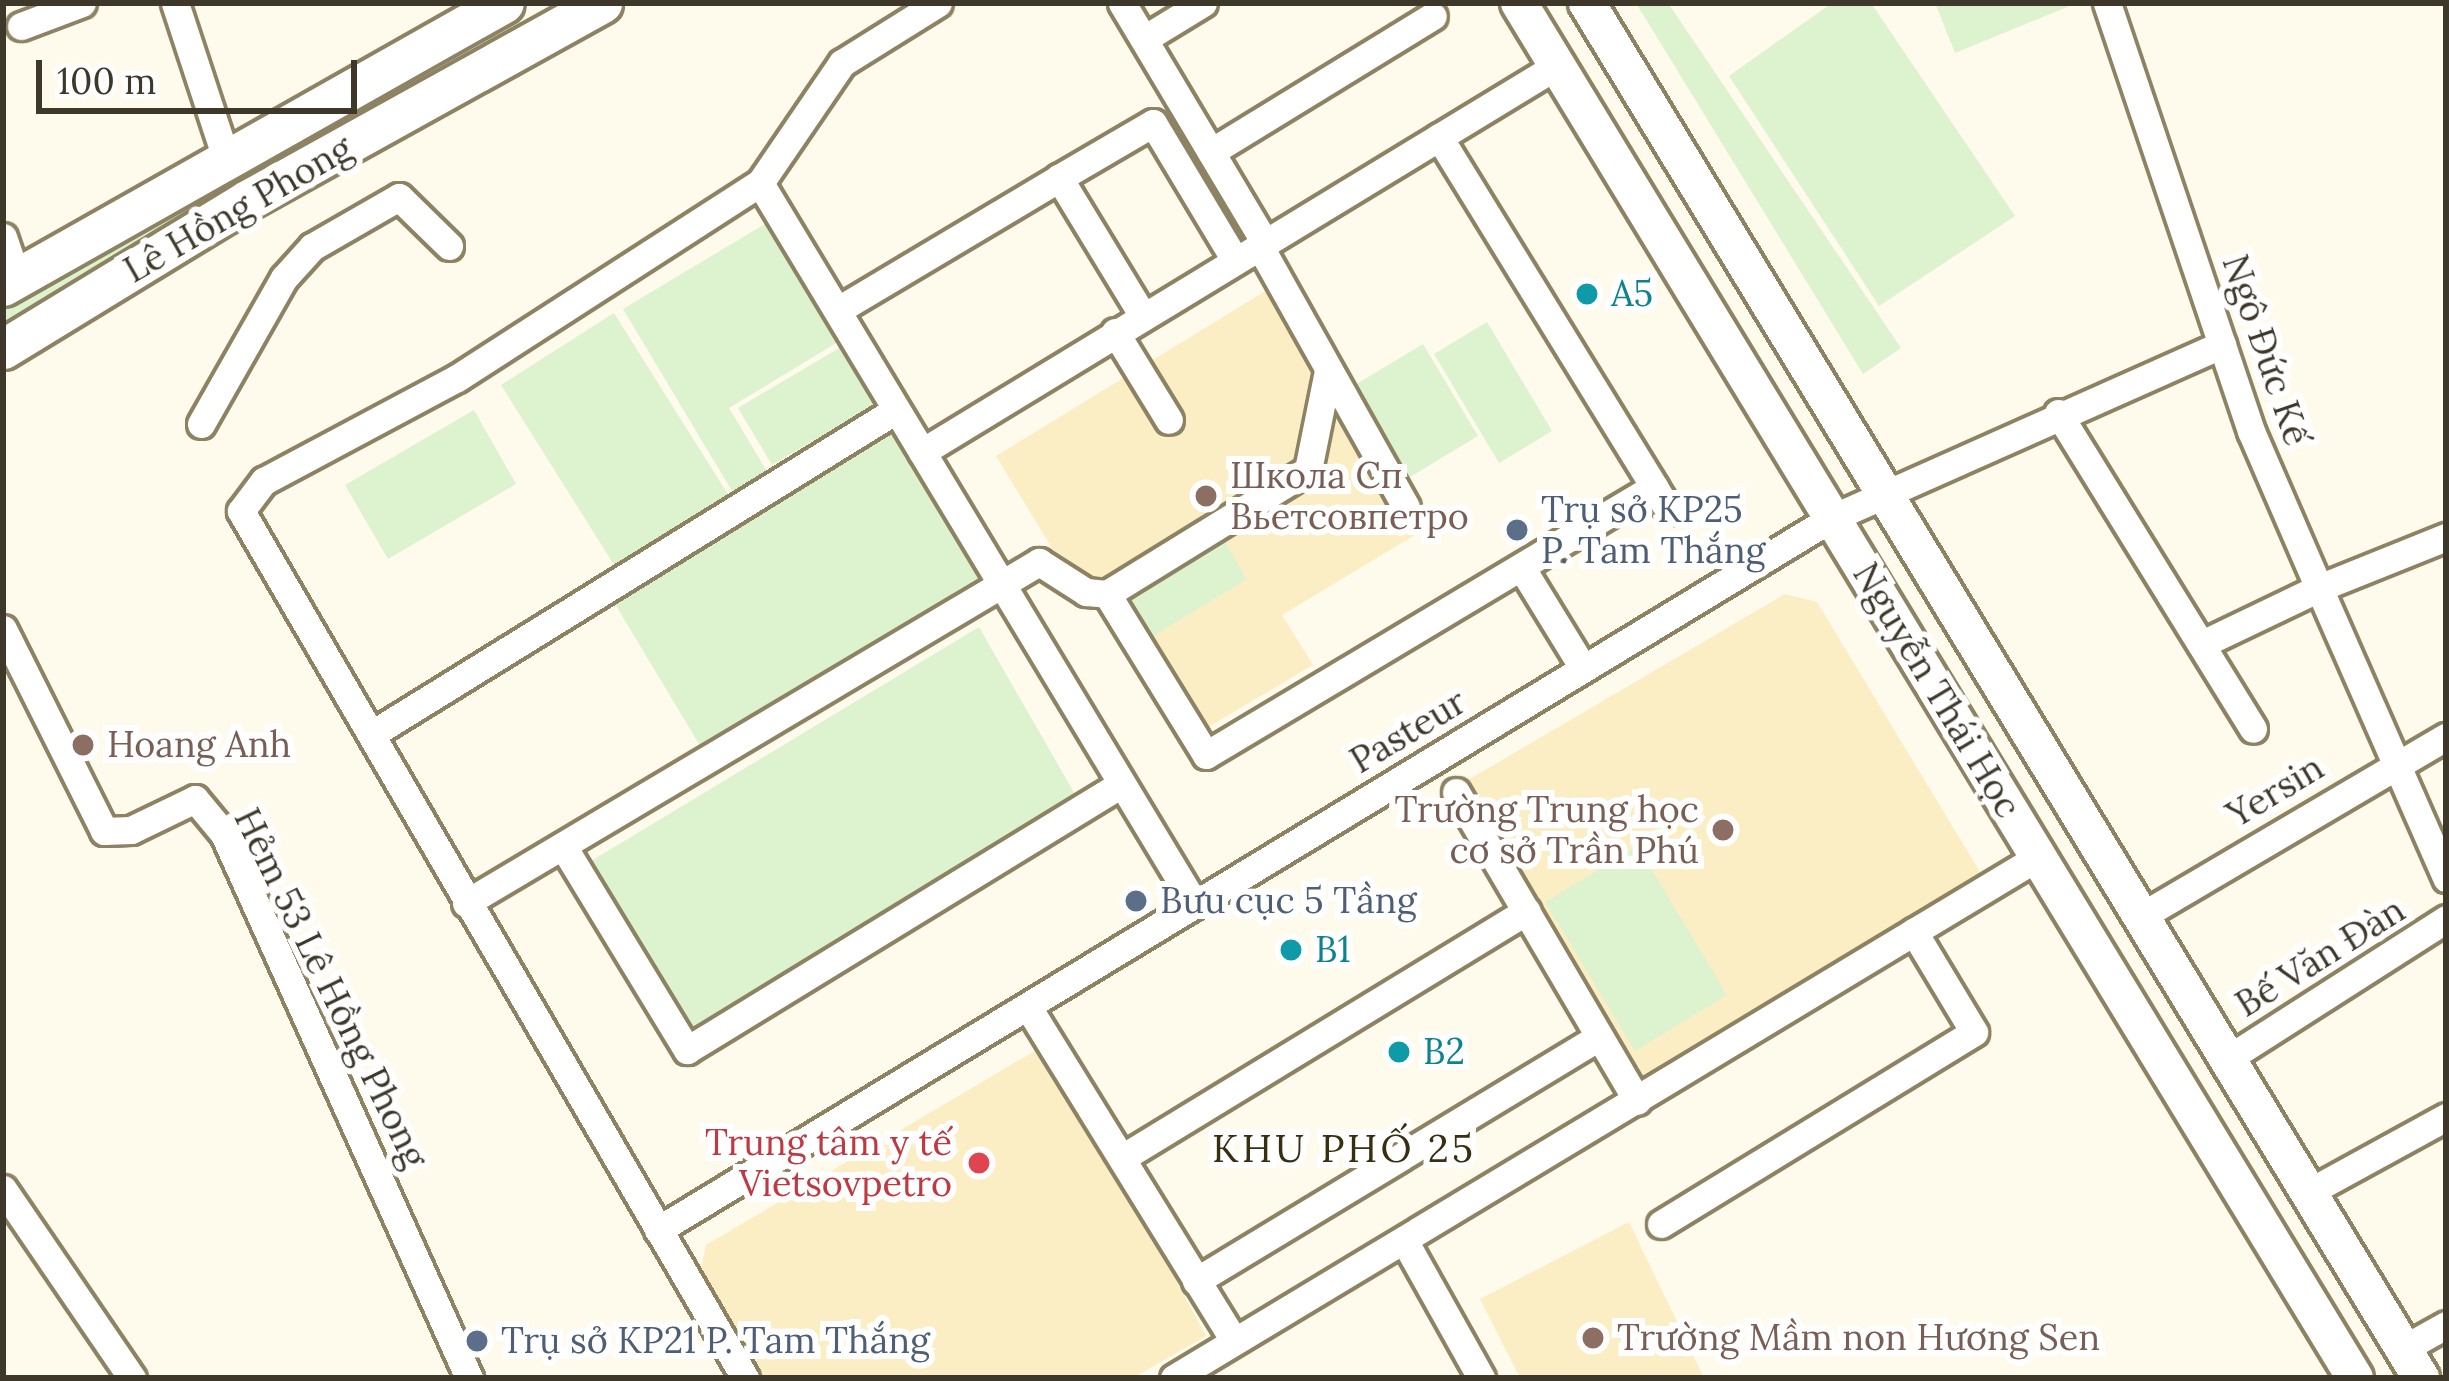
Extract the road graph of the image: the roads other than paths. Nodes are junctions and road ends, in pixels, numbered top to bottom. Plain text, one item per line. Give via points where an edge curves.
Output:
1 (82, 3) edge
2 (175, 3) edge
3 (504, 3) edge
4 (602, 3) edge
5 (938, 3) edge
6 (1122, 3) edge
7 (1203, 3) edge
8 (1519, 3) edge
9 (2107, 3) edge
10 (1433, 16) dead end
11 (1597, 19) edge
12 (21, 26) dead end
13 (1144, 39) junction
14 (1556, 66) junction
15 (1438, 137) junction
16 (1211, 152) junction
17 (226, 158) junction
18 (1059, 178) junction
19 (760, 183) junction
20 (247, 200) junction
21 (3, 237) edge
22 (449, 246) dead end
23 (1253, 249) junction
24 (10, 282) edge
25 (838, 310) junction
26 (1143, 316) junction
27 (1115, 332) junction
28 (2222, 344) junction
29 (3, 349) edge
30 (1328, 370) junction
31 (896, 410) junction
32 (2058, 413) junction
33 (1169, 420) dead end
34 (201, 424) dead end
35 (922, 452) junction
36 (1887, 495) junction
37 (1406, 507) dead end
38 (1832, 518) junction
39 (2446, 537) edge
40 (1523, 570) junction
41 (998, 580) junction
42 (2319, 588) junction
43 (1107, 594) junction
44 (3, 629) edge
45 (2201, 644) junction
46 (1583, 668) junction
47 (2253, 729) dead end
48 (372, 734) junction
49 (2446, 737) edge
50 (2398, 760) junction
51 (1118, 786) junction
52 (1456, 793) dead end
53 (563, 846) junction
54 (2038, 857) junction
55 (2446, 878) edge
56 (466, 903) junction
57 (1194, 903) junction
58 (1526, 911) junction
59 (2145, 914) junction
60 (2446, 919) edge
61 (1914, 932) junction
62 (1028, 1006) junction
63 (1598, 1038) junction
64 (2232, 1056) junction
65 (1637, 1101) junction
66 (2446, 1118) edge
67 (1122, 1158) junction
68 (3, 1189) edge
69 (2309, 1192) junction
70 (1661, 1224) dead end
71 (658, 1230) junction
72 (1404, 1240) junction
73 (1196, 1282) junction
74 (2446, 1325) edge
75 (1234, 1341) junction
76 (2412, 1364) edge
77 (1478, 1377) edge
78 (132, 1378) edge
79 (469, 1378) edge
80 (746, 1378) edge
81 (1174, 1378) edge
82 (2355, 1378) edge

1 - 12 street
2 - 17 street
3 - 17 main road, Lê Hồng Phong
4 - 20 main road, Lê Hồng Phong
5 - 19 street via 842,62
6 - 13 street
7 - 13 street
8 - 14 main road, Nguyễn Thái Học
9 - 28 street, Ngô Đức Kế
10 - 16 street
11 - 14 main road
11 - 36 main road, Nguyễn Thái Học
13 - 16 street
14 - 15 street
14 - 38 main road, Nguyễn Thái Học
15 - 23 street
15 - 40 street via 1662,500
16 - 23 street
17 - 20 main road
17 - 24 main road, Lê Hồng Phong
18 - 23 street via 1153,123
18 - 25 street
18 - 26 street
19 - 25 street
19 - 48 street via 457,378 264,481 244,500 243,521
20 - 29 main road, Lê Hồng Phong
21 - 24 street
22 - 34 street via 399,197 312,247 284,278
23 - 26 street
23 - 30 street
25 - 31 street
26 - 27 street
27 - 33 street
27 - 35 street
28 - 32 street, Pasteur
28 - 42 street, Ngô Đức Kế
30 - 37 street
30 - 43 street via 1308,470
31 - 35 street
31 - 48 street
32 - 36 street, Pasteur
32 - 45 street
35 - 41 street
36 - 38 street, Pasteur
36 - 59 main road, Nguyễn Thái Học
38 - 46 street, Pasteur
38 - 54 main road, Nguyễn Thái Học
39 - 42 street
40 - 43 street via 1206,755
40 - 46 street
41 - 43 street via 1039,562 1086,592
41 - 51 street
41 - 53 street
42 - 45 street
42 - 50 street, Ngô Đức Kế
44 - 79 street, Hẻm 53 Lê Hồng Phong via 104,831 131,830 195,799 224,834
45 - 47 street
46 - 57 street, Pasteur
48 - 56 street
49 - 50 street, Yersin
50 - 55 street, Ngô Đức Kế
50 - 59 street, Yersin
51 - 53 street via 687,1050
51 - 57 street
52 - 58 street
53 - 56 street
54 - 61 street
54 - 82 main road, Nguyễn Thái Học
56 - 71 street
57 - 62 street, Pasteur
58 - 63 street
58 - 67 street
59 - 64 main road, Nguyễn Thái Học
60 - 64 street, Bế Văn Đàn
61 - 65 street
61 - 70 street via 1974,1032
62 - 67 street
62 - 71 street, Pasteur
63 - 65 street
63 - 73 street
64 - 69 main road, Nguyễn Thái Học
65 - 72 street
66 - 69 street
67 - 73 street
68 - 78 street
69 - 76 main road, Nguyễn Thái Học
71 - 80 street
72 - 75 street
72 - 77 street
73 - 75 street
74 - 76 street
75 - 81 street

